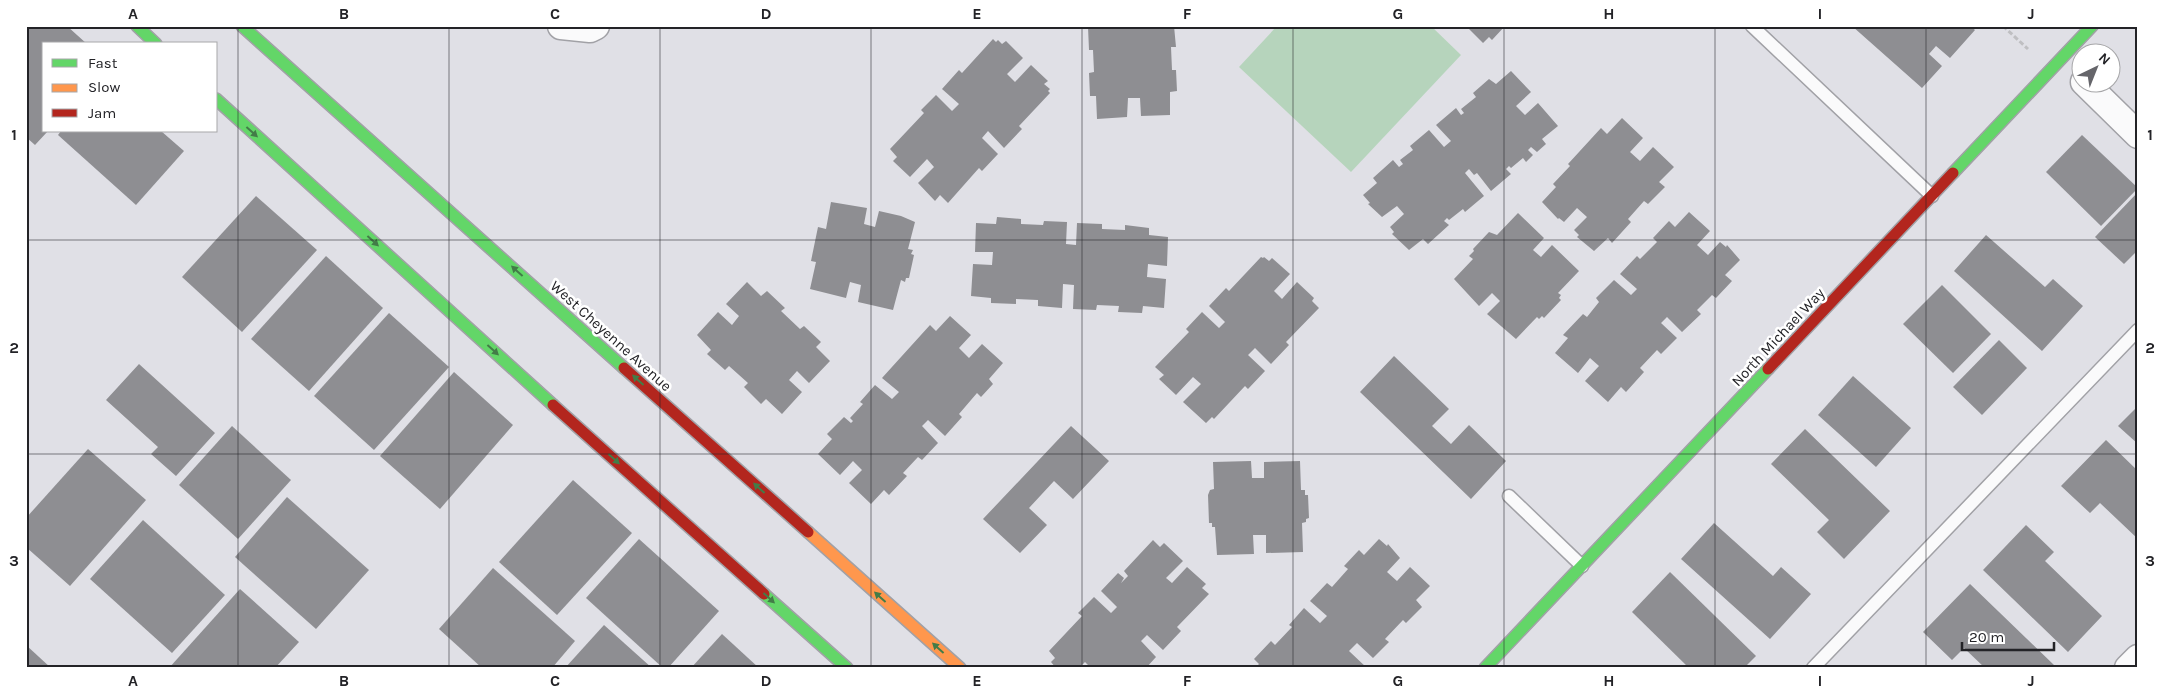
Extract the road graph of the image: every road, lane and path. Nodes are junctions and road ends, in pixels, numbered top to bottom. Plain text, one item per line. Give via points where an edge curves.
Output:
1 (137, 26) edge
2 (242, 26) edge
3 (561, 26) edge
4 (1752, 26) edge
5 (2092, 26) edge
6 (593, 28) edge
7 (154, 42) edge
8 (2060, 60) junction
9 (2072, 71) edge
10 (2094, 92) edge
11 (218, 101) edge
12 (2138, 135) edge
13 (1932, 196) junction
14 (2138, 330) edge
15 (1509, 496) dead end
16 (1582, 566) junction
17 (2138, 658) edge
18 (847, 668) edge
19 (960, 668) edge
20 (1486, 668) edge
21 (1813, 668) edge
22 (2128, 668) edge

1 - 7 main road
19 -> 2 main road, West Cheyenne Avenue
3 - 6 street
4 - 13 lane
5 - 8 main road, North Michael Way
8 - 9 street
8 - 13 main road, North Michael Way
10 - 12 street
11 -> 18 main road
13 - 16 main road, North Michael Way
14 - 21 lane
15 - 16 lane
16 - 20 main road, North Michael Way
17 - 22 street

